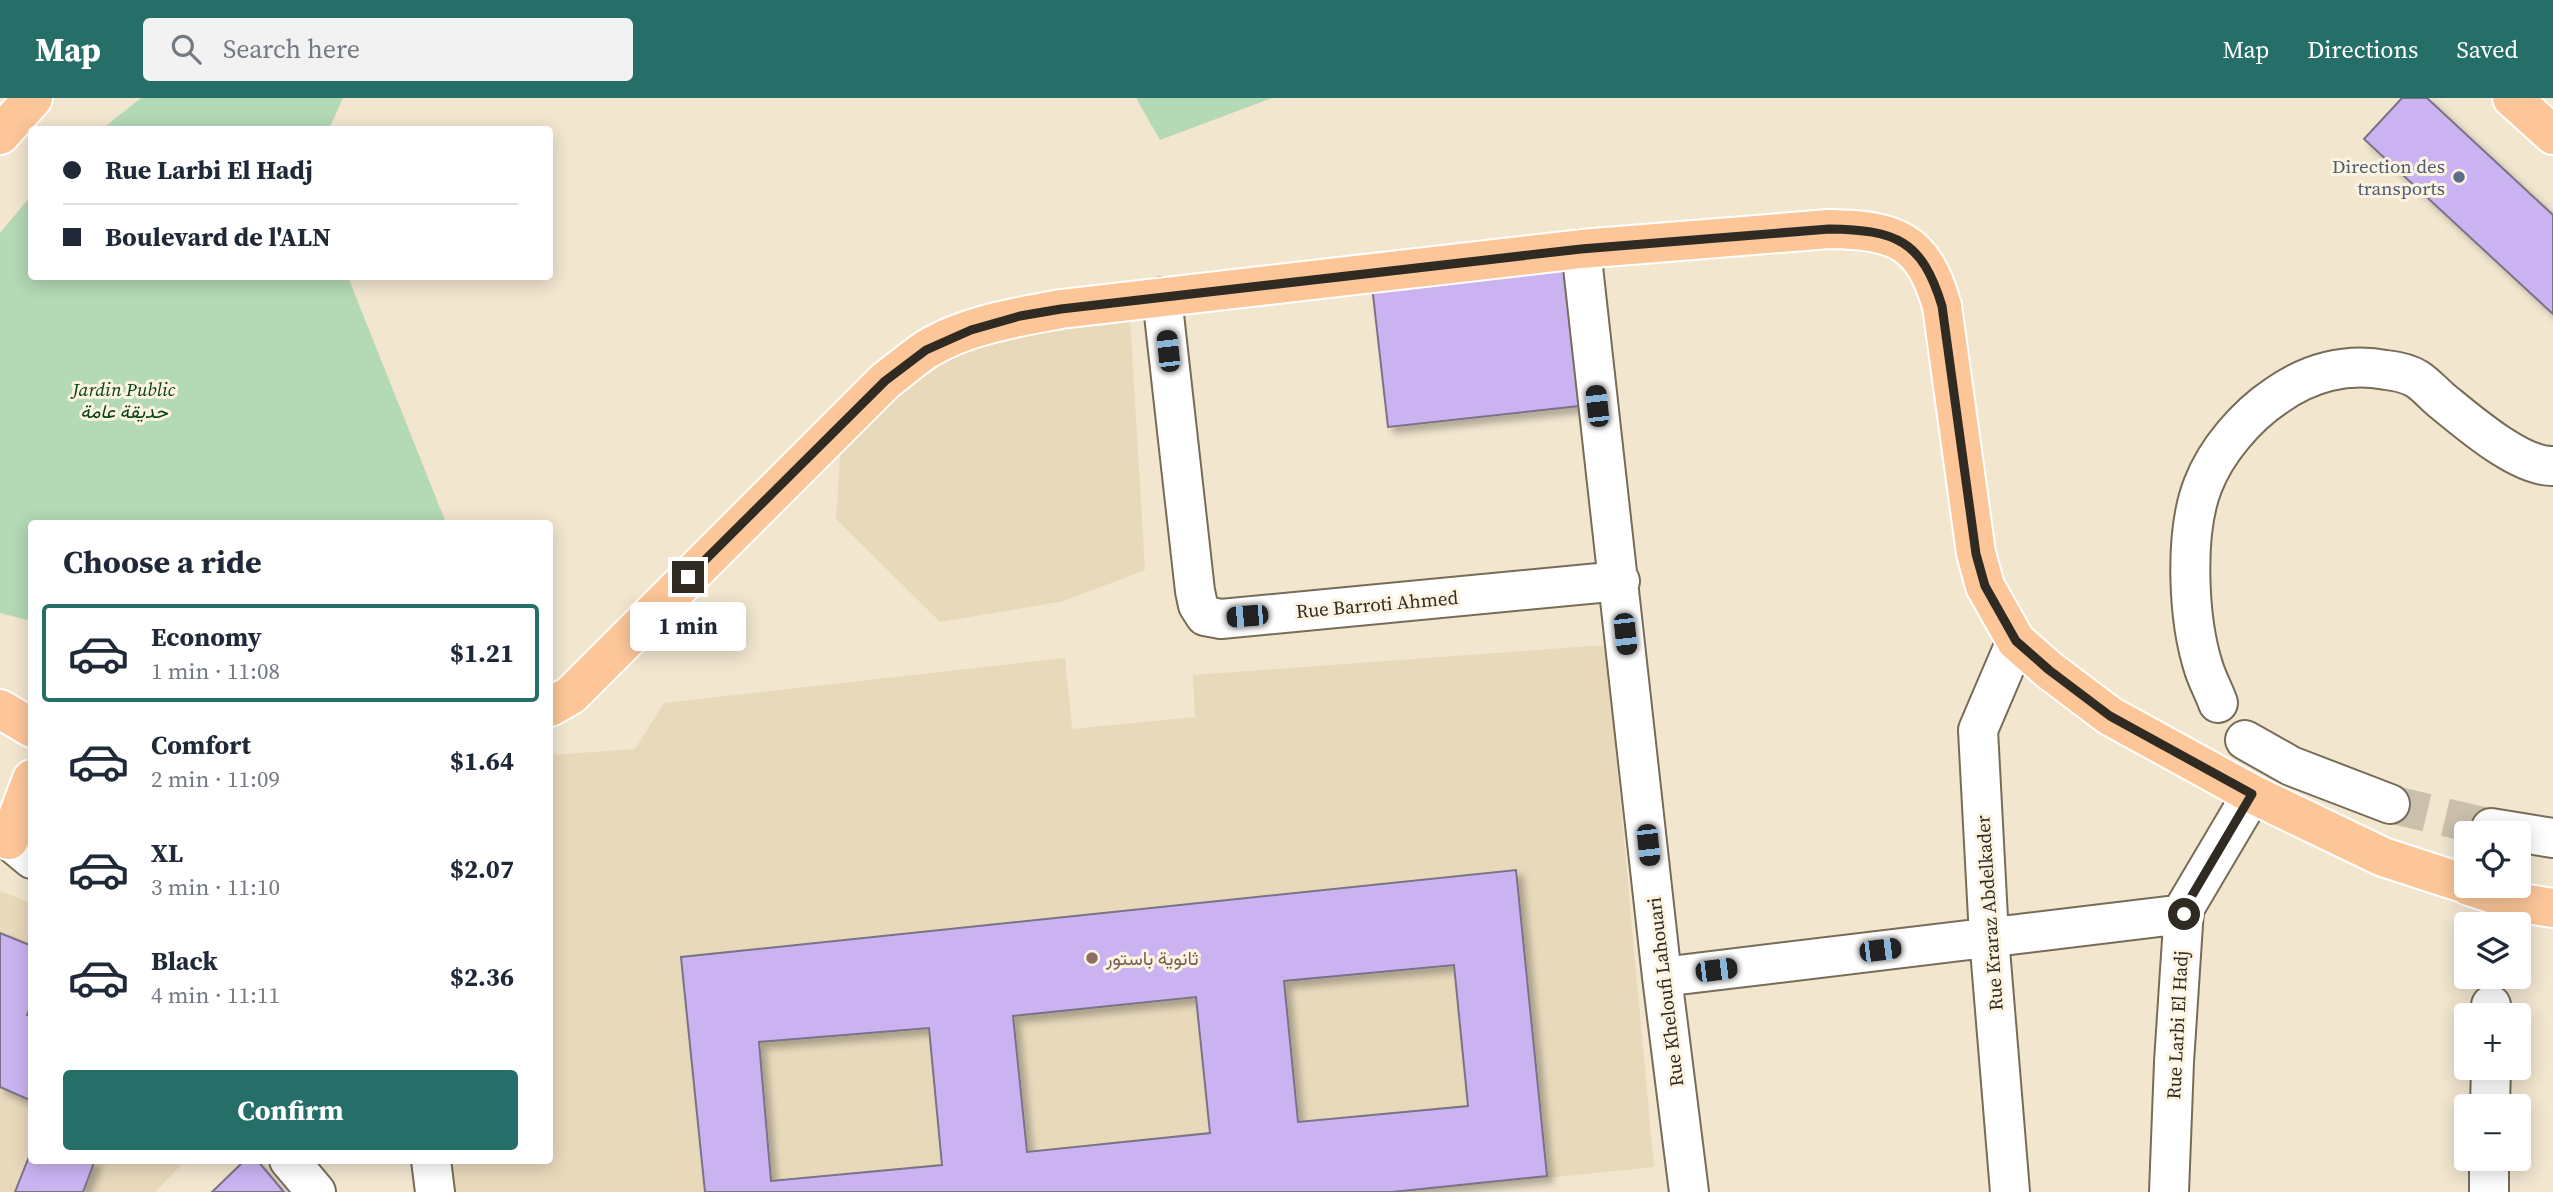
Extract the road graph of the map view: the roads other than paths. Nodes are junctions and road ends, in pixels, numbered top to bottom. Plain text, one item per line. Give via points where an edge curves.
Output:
1 (33, 98) edge
2 (2512, 98) edge
3 (0, 135) edge
4 (2553, 135) edge
5 (1581, 249) junction
6 (1162, 298) junction
7 (2553, 467) edge
8 (1620, 581) junction
9 (2016, 641) junction
10 (2218, 703) dead end
11 (553, 705) edge
12 (0, 709) edge
13 (28, 726) edge
14 (2245, 740) dead end
15 (28, 793) edge
16 (2252, 794) junction
17 (2390, 804) tunnel mouth
18 (2531, 834) edge
19 (2553, 838) edge
20 (13, 845) edge
21 (2454, 881) edge
22 (2508, 898) edge
23 (2553, 908) edge
24 (2184, 914) junction
25 (1989, 937) junction
26 (1662, 977) junction
27 (292, 1164) edge
28 (432, 1164) edge
29 (2489, 1171) edge
30 (316, 1192) edge
31 (435, 1192) edge
32 (1689, 1192) edge
33 (2010, 1192) edge
34 (2169, 1192) edge
35 (2489, 1192) edge

1 - 3 main road
2 - 4 main road
5 - 6 main road
5 - 8 street, Rue Kheloufi Lahouari
5 - 9 main road via 1829,229 1881,234 1916,251 1934,279 1942,306 1976,554 1985,586
6 - 8 street, Rue Barroti Ahmed via 1195,591 1205,616 1221,619
6 - 11 main road via 1020,316 971,330 926,350 885,381 571,695
7 - 10 street via 2509,451 2415,378 2385,369 2322,372 2289,386 2262,405 2216,459 2203,486 2196,518 2192,606 2204,669
8 - 26 street, Rue Kheloufi Lahouari
9 - 16 main road via 2110,716
9 - 25 street, Rue Kraraz Abdelkader via 1978,730
12 - 13 main road
14 - 17 street via 2291,766
15 - 20 main road
16 - 21 main road via 2383,857
16 - 24 street, Rue Larbi El Hadj
18 - 19 street
22 - 23 main road
24 - 25 street
24 - 34 street, Rue Larbi El Hadj
25 - 26 street
25 - 33 street, Rue Kraraz Abdelkader
26 - 32 street, Rue Kheloufi Lahouari
27 - 30 street
28 - 31 street
29 - 35 street

